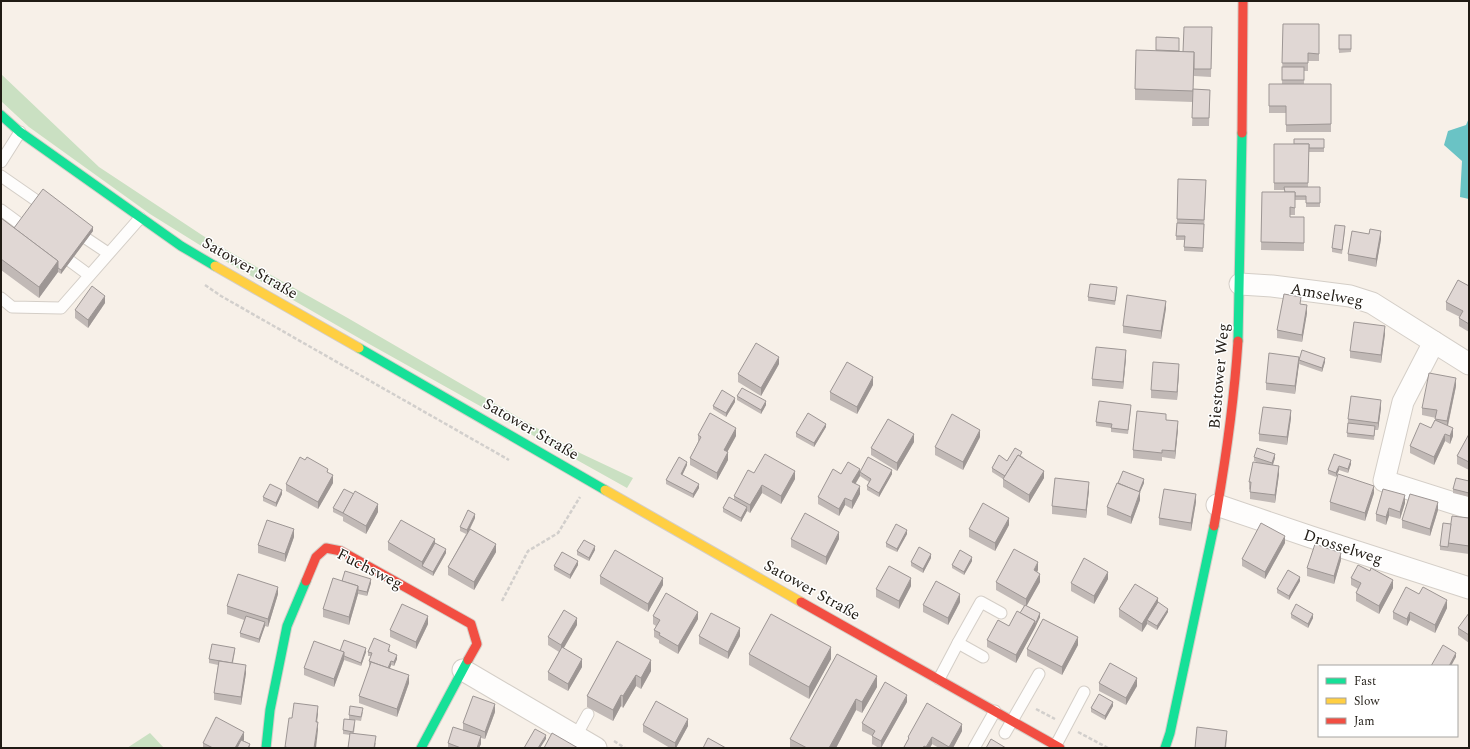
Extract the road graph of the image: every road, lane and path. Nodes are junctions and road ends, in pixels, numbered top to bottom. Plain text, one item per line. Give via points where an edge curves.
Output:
1 (1243, 1) edge
2 (1, 115) edge
3 (20, 132) junction
4 (1, 162) edge
5 (1, 176) edge
6 (37, 201) edge
7 (1, 210) edge
8 (140, 218) junction
9 (20, 224) edge
10 (87, 239) edge
11 (108, 253) junction
12 (70, 261) edge
13 (89, 275) junction
14 (1240, 284) junction
15 (1, 298) edge
16 (1434, 342) junction
17 (1469, 364) edge
18 (581, 494) dead end
19 (1218, 505) junction
20 (1469, 508) edge
21 (1469, 588) edge
22 (502, 601) dead end
23 (1001, 613) dead end
24 (958, 643) junction
25 (983, 657) dead end
26 (463, 670) junction
27 (1038, 674) dead end
28 (939, 679) junction
29 (1084, 692) dead end
30 (995, 711) junction
31 (588, 714) dead end
32 (1012, 721) junction
33 (1005, 733) dead end
34 (576, 736) junction
35 (1058, 747) edge
36 (266, 748) edge
37 (421, 748) edge
38 (596, 748) edge
39 (974, 748) edge
40 (1165, 748) edge

1 - 14 street, Biestower Weg
2 - 3 street, Satower Straße
3 - 4 lane
3 - 8 street, Satower Straße
5 - 6 lane
7 - 9 lane
8 - 11 lane
8 - 28 street, Satower Straße via 181,246
10 - 11 lane
11 - 13 lane
12 - 13 lane
13 - 15 lane via 61,308 12,307
14 - 16 street, Amselweg via 1350,296 1372,303
14 - 19 street, Biestower Weg via 1231,419
16 - 17 street, Amselweg
16 - 20 street via 1403,402 1384,481
18 - 22 path via 558,533 528,551
19 - 21 street, Drosselweg
19 - 40 street, Biestower Weg
23 - 24 lane via 981,602
24 - 25 lane
24 - 28 lane
26 - 34 street
26 - 36 street, Fuchsweg via 477,644 471,624 341,551 326,548 316,557 287,626 270,710
26 - 37 street, Fuchsweg
27 - 32 lane
28 - 30 street, Satower Straße
29 - 35 lane
30 - 32 street, Satower Straße
30 - 39 lane
31 - 34 lane
32 - 33 lane
32 - 35 street, Satower Straße
34 - 38 street

